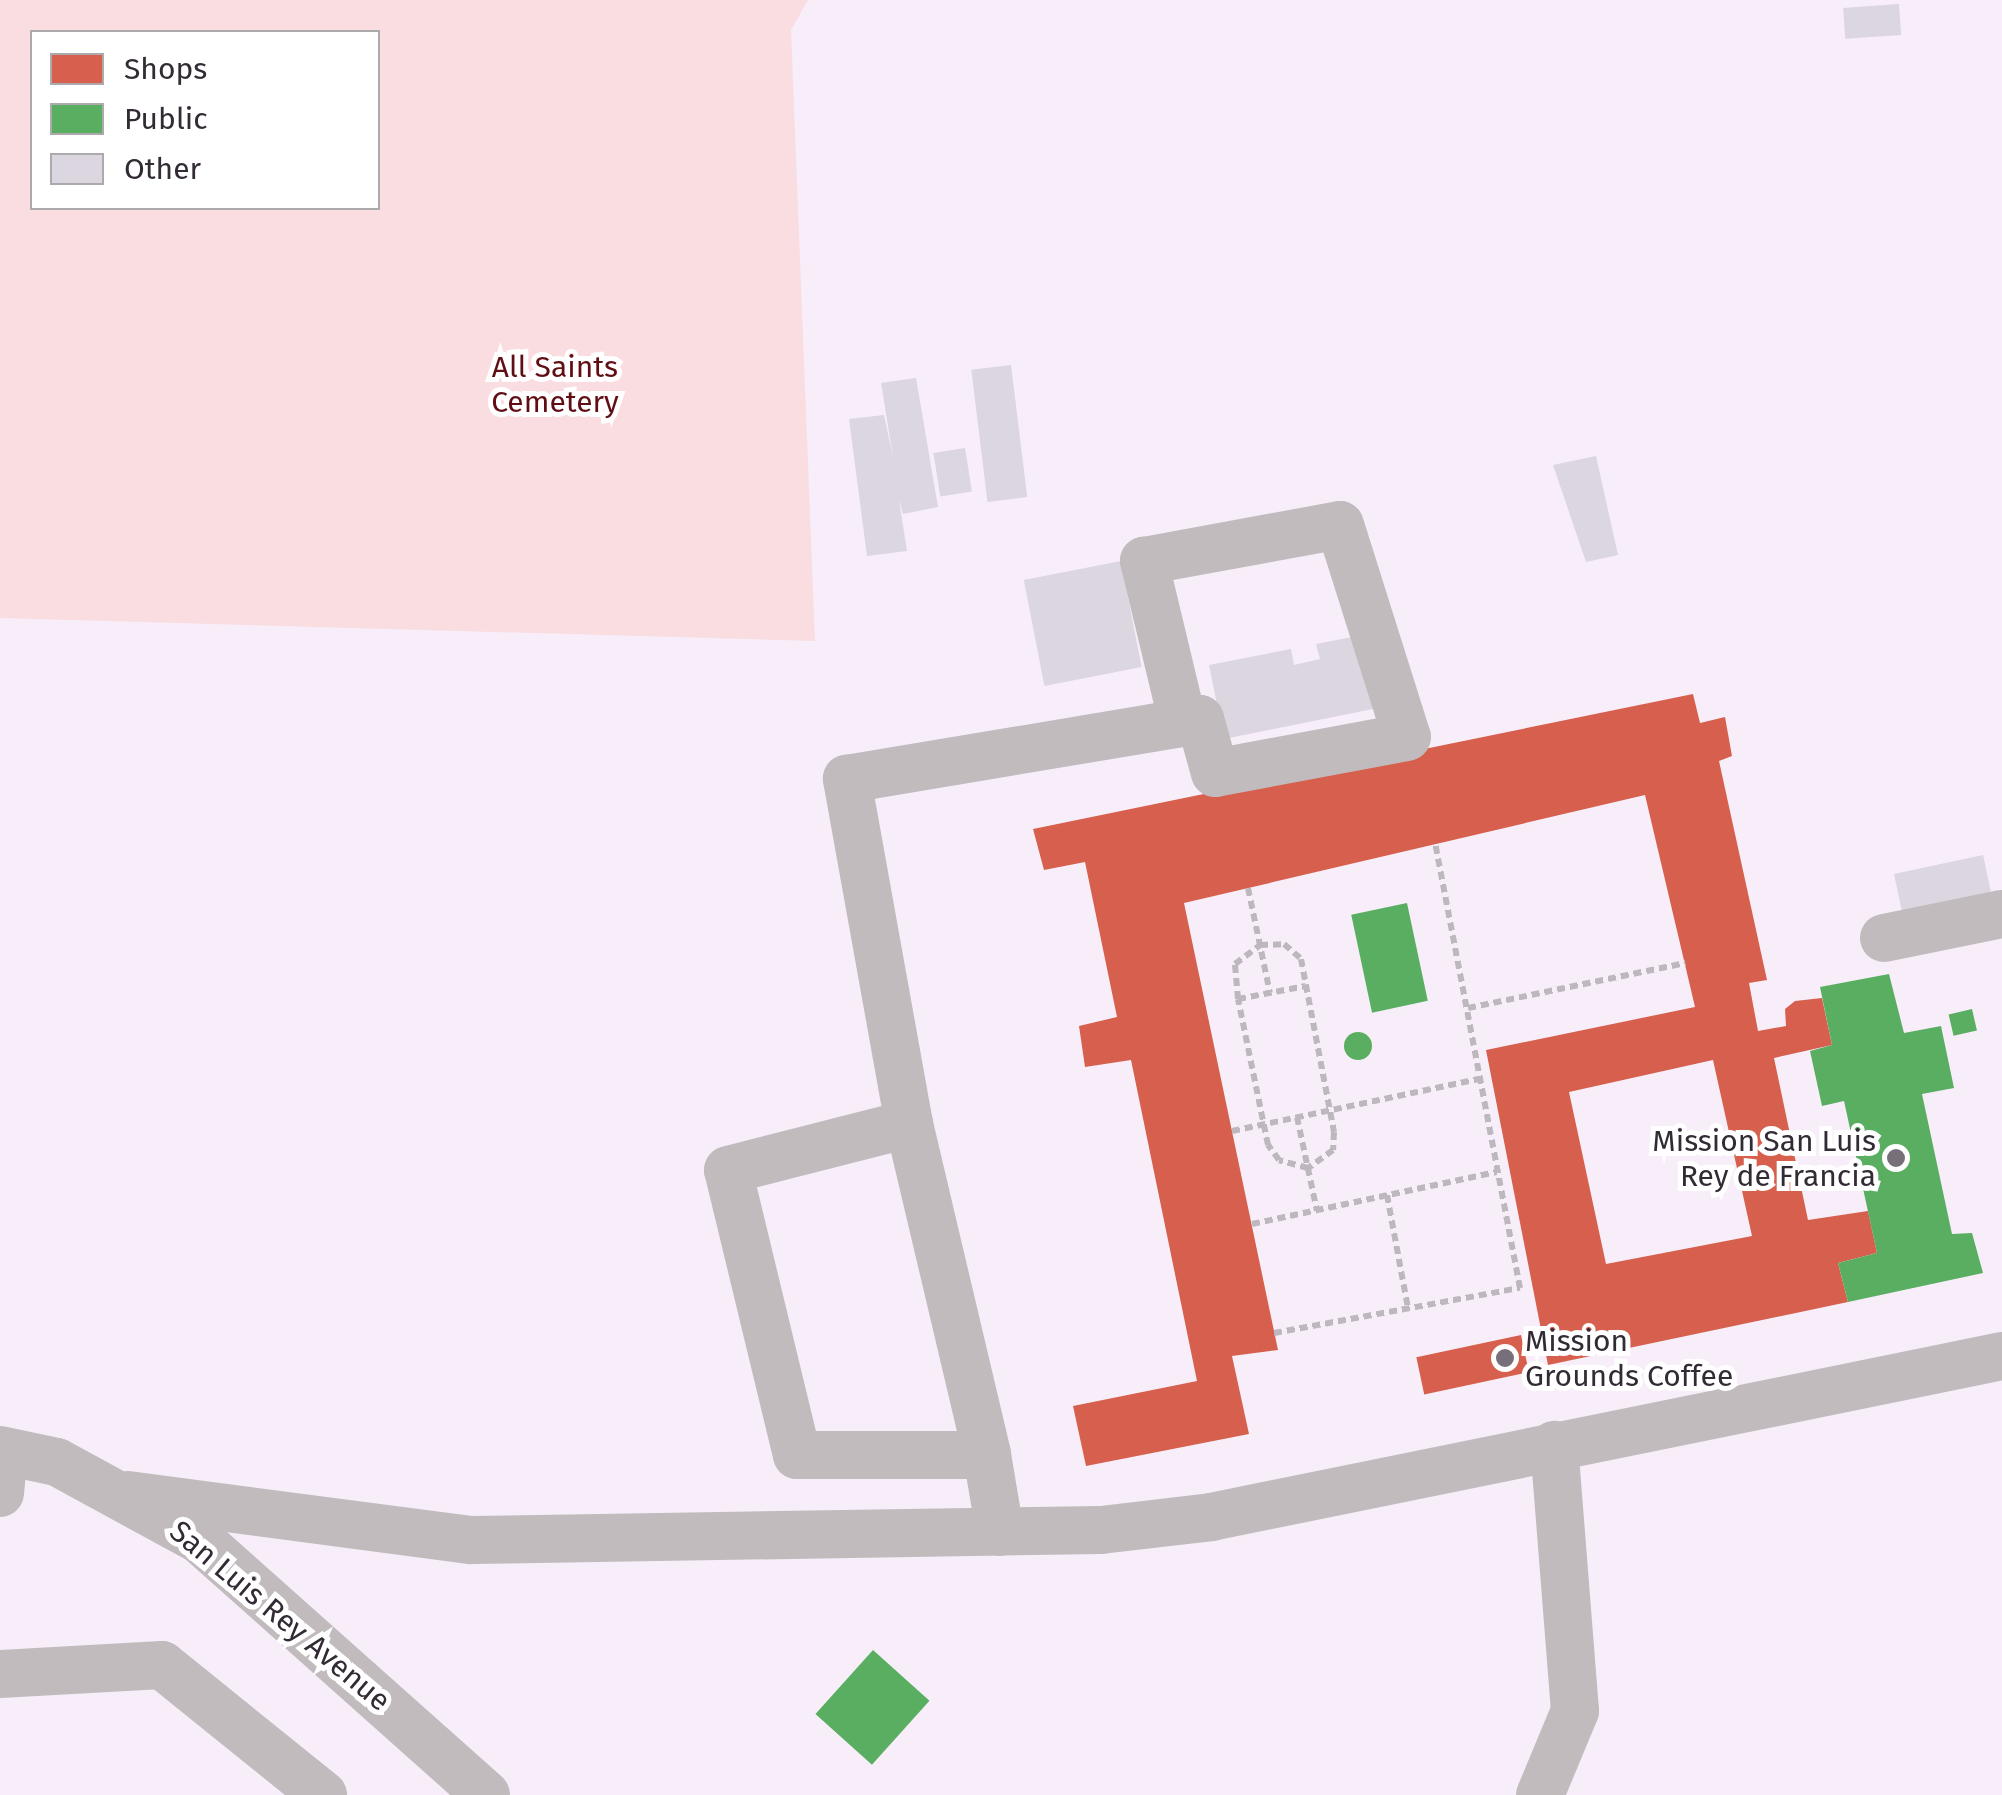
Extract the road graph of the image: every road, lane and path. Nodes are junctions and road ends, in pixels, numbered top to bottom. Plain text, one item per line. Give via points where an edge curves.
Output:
1 (1183, 723) junction
2 (1435, 844) dead end
3 (1248, 888) dead end
4 (2002, 914) edge
5 (1884, 938) dead end
6 (1260, 946) junction
7 (1685, 963) dead end
8 (1306, 986) junction
9 (1270, 993) junction
10 (1238, 999) junction
11 (1468, 1008) junction
12 (1479, 1079) junction
13 (1331, 1110) junction
14 (1297, 1117) junction
15 (909, 1124) junction
16 (1266, 1124) junction
17 (1232, 1131) dead end
18 (1308, 1168) junction
19 (1497, 1172) junction
20 (1387, 1195) junction
21 (1318, 1210) junction
22 (1252, 1224) dead end
23 (1408, 1308) junction
24 (1274, 1333) dead end
25 (2002, 1356) edge
26 (1554, 1444) junction
27 (987, 1455) junction
28 (1, 1465) edge
29 (128, 1495) junction
30 (1000, 1532) junction
31 (0, 1674) edge
32 (322, 1795) edge
33 (486, 1795) edge
34 (1540, 1795) edge

1 - 1 street via 1144,561 1340,525 1407,737 1216,774 1200,719
1 - 15 street via 847,779
2 - 11 path
3 - 6 path
4 - 5 street
6 - 8 path via 1292,949
6 - 9 path
6 - 10 path via 1235,964
7 - 11 path
8 - 9 path
8 - 13 path
9 - 10 path
10 - 16 path
11 - 12 path
12 - 13 path
12 - 19 path
13 - 14 path
13 - 18 path via 1333,1150
14 - 16 path
14 - 18 path
15 - 27 street
15 - 27 street via 728,1170 797,1455
16 - 17 path
16 - 18 path via 1279,1160
18 - 21 path
19 - 20 path
19 - 23 path via 1520,1288
20 - 21 path
20 - 23 path
21 - 22 path
23 - 24 path
25 - 26 street
26 - 30 street via 1211,1517
26 - 34 street via 1575,1711
27 - 30 street
28 - 29 street, San Luis Rey Avenue via 57,1462
29 - 30 street via 471,1540
29 - 33 street, San Luis Rey Avenue via 200,1540
31 - 32 street via 162,1666

